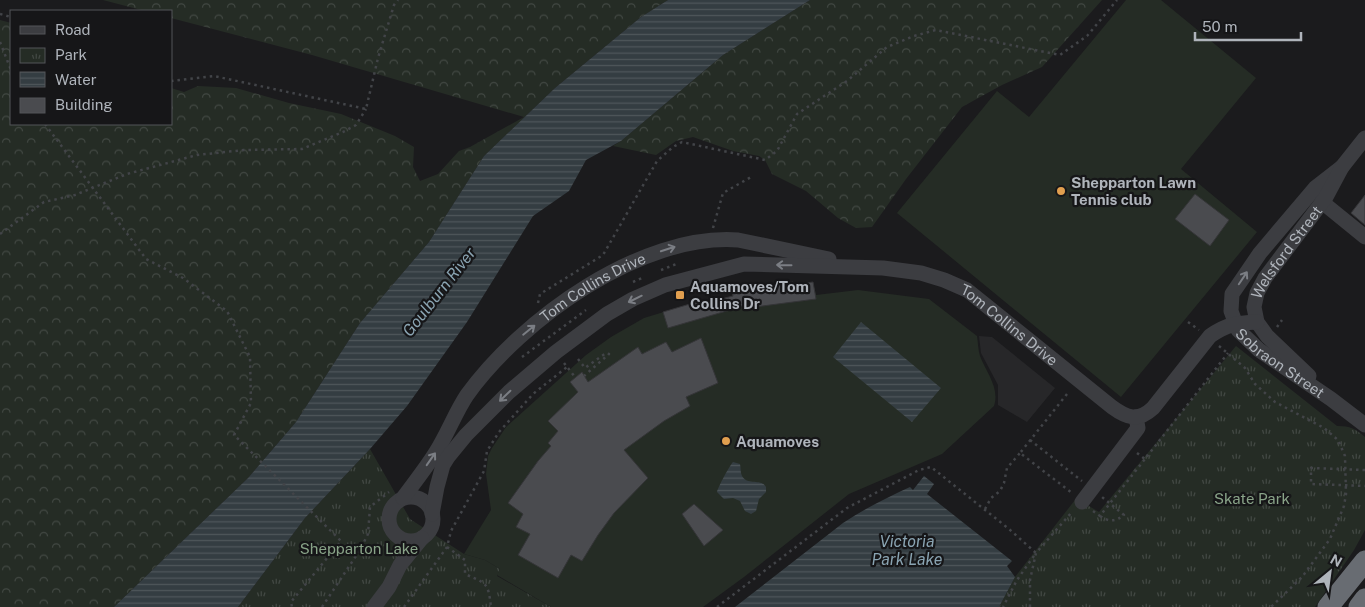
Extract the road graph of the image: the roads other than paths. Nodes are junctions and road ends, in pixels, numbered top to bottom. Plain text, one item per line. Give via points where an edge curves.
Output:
1 (1365, 138) edge
2 (1342, 167) junction
3 (1322, 202) junction
4 (1365, 237) edge
5 (867, 267) junction
6 (1257, 322) junction
7 (1234, 323) junction
8 (1331, 399) junction
9 (1136, 417) junction
10 (1365, 424) edge
11 (403, 498) junction
12 (1082, 502) road end
13 (432, 514) junction
14 (396, 534) junction
15 (422, 538) junction
16 (1363, 559) edge
17 (400, 565) junction
18 (1365, 599) edge
19 (374, 607) edge
20 (1328, 607) edge
21 (1359, 607) edge

1 - 2 street, Welsford Street
2 - 3 street, Welsford Street
7 -> 2 street, Welsford Street via 1232,294 1242,278 1315,188
3 - 4 street
3 - 6 street, Welsford Street via 1265,278 1254,307
5 - 9 street, Tom Collins Drive via 921,273 966,290 1112,407 1124,415
11 -> 5 street, Tom Collins Drive via 437,451 468,395 510,347 581,290 613,272 671,247 725,239
5 -> 13 street, Tom Collins Drive via 738,264 665,285 633,299 556,352 509,392 461,441 443,465
6 - 7 street, Welsford Street
6 - 8 street, Sobraon Street
7 - 8 street, Sobraon Street via 1242,336 1259,350
7 - 9 street, Welsford Street via 1208,338 1153,408
8 - 10 street, Sobraon Street
9 - 12 street via 1138,428
11 - 13 street via 418,498
11 - 14 street via 389,514 391,529
13 - 15 street via 431,528
14 - 15 street via 408,540
14 - 17 street via 401,547
15 - 17 street
16 - 20 highway
17 - 19 street
18 - 21 highway

